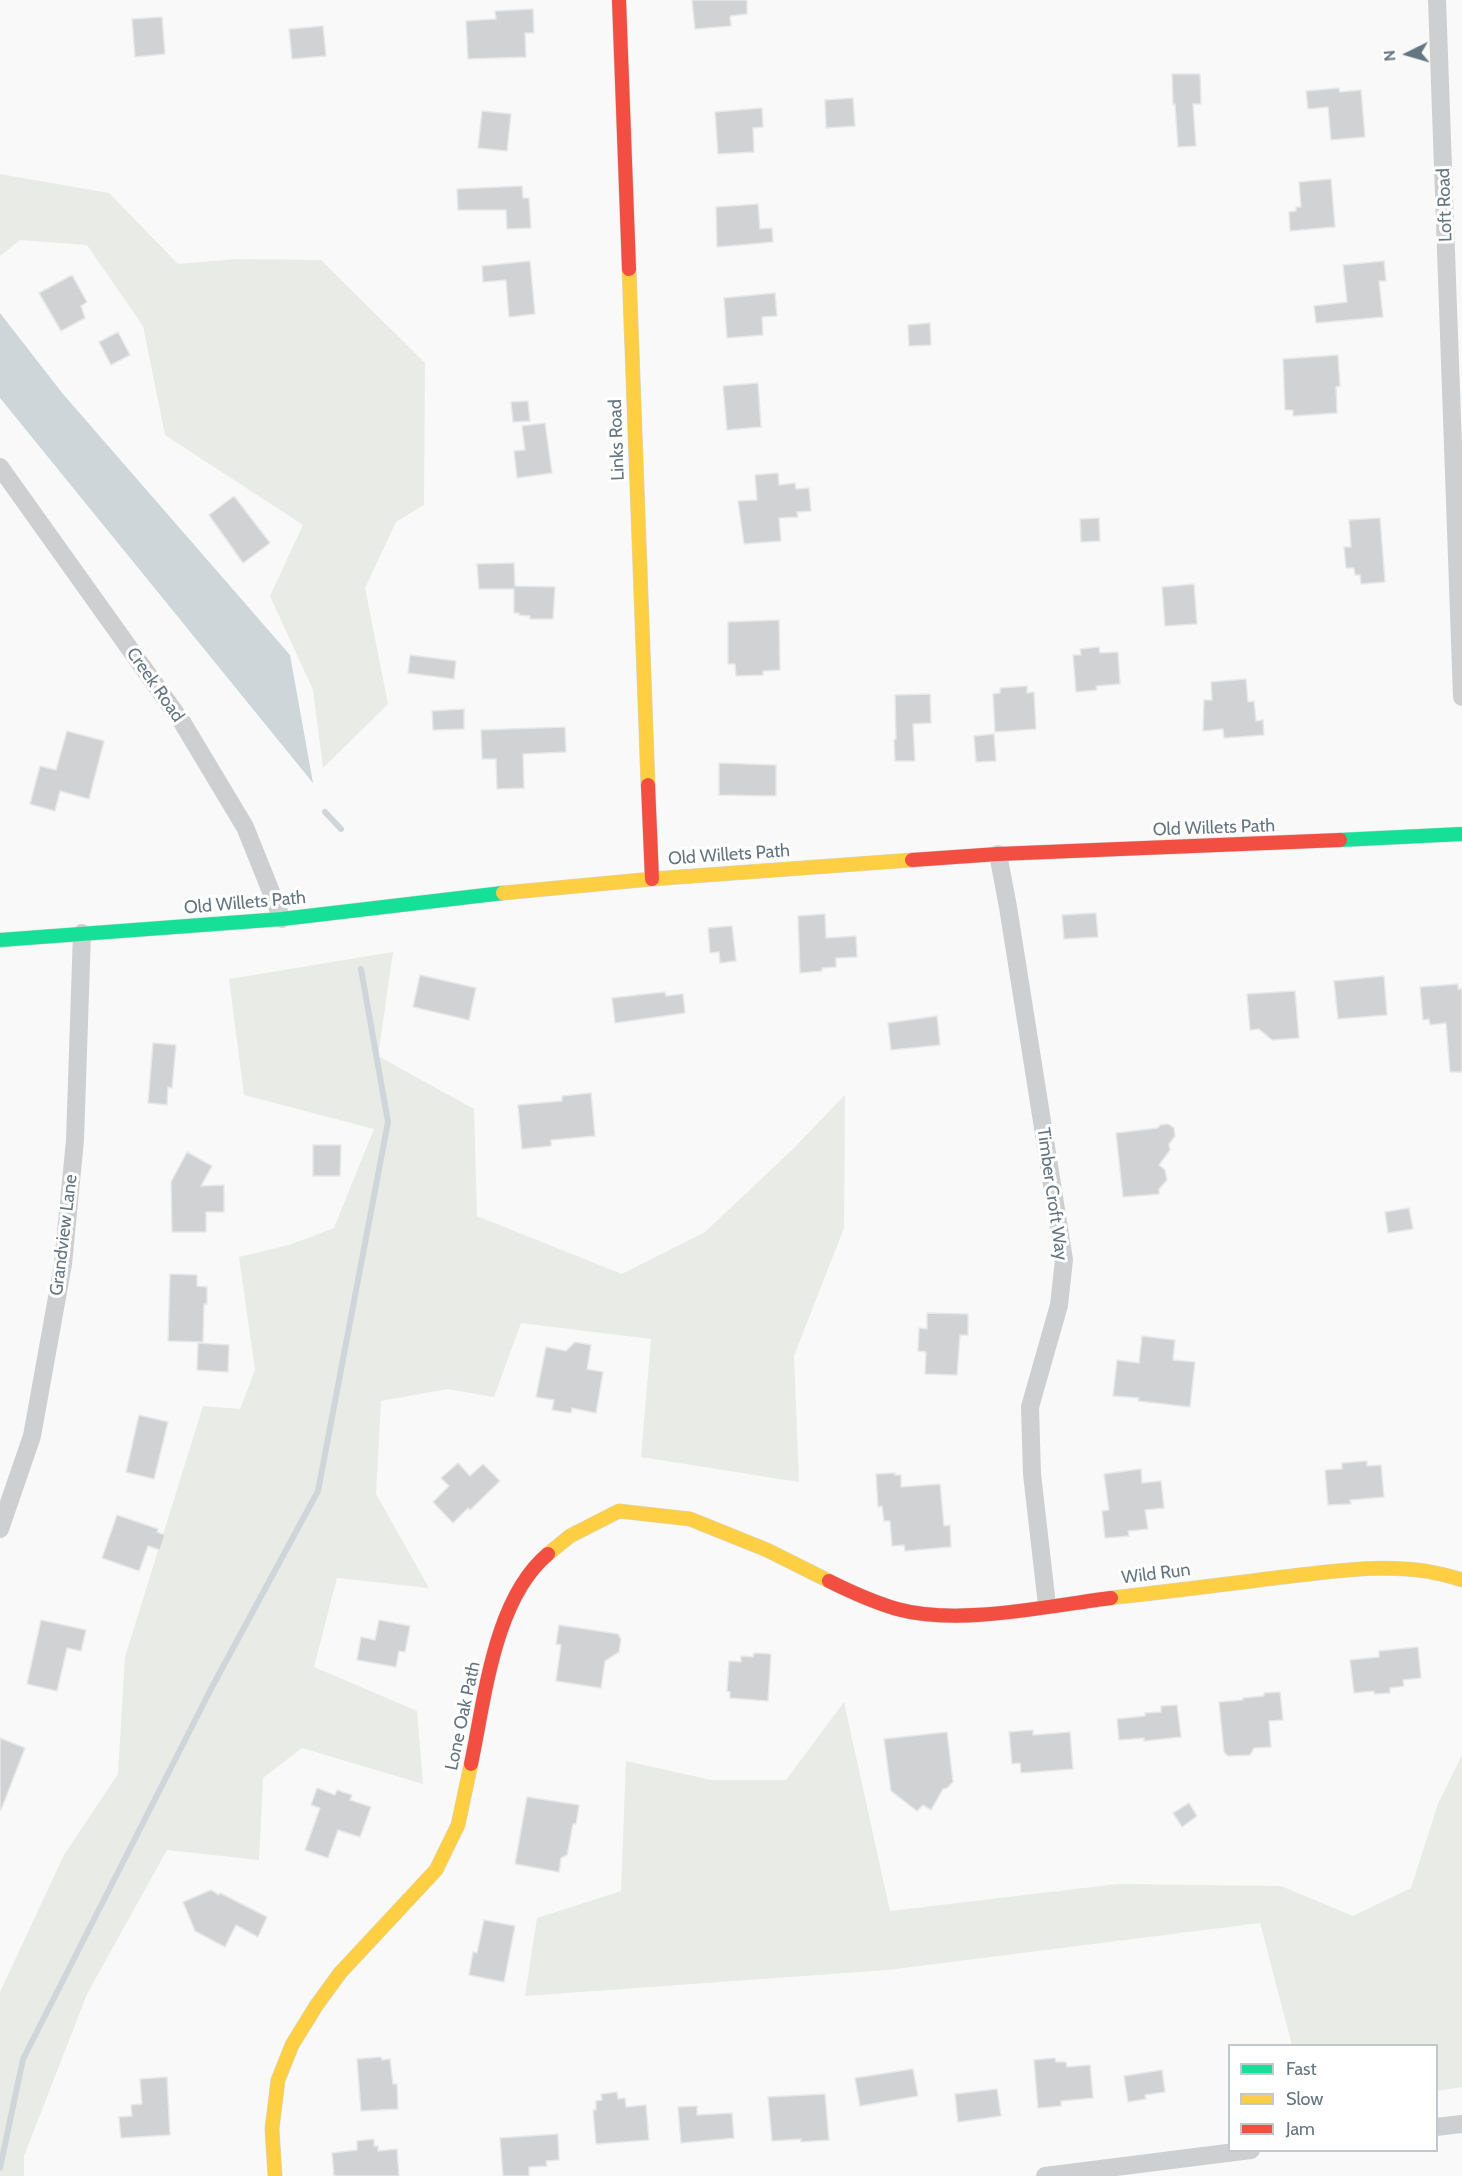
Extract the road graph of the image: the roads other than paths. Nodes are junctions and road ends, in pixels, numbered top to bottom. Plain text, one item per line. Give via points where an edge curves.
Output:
1 (619, 0) edge
2 (1437, 0) edge
3 (0, 467) edge
4 (1462, 697) edge
5 (1462, 834) edge
6 (998, 854) junction
7 (652, 879) junction
8 (282, 919) junction
9 (82, 933) junction
10 (0, 940) edge
11 (0, 1529) edge
12 (1462, 1580) edge
13 (855, 1594) joint
14 (1047, 1605) junction
15 (1462, 2124) edge
16 (1438, 2127) edge
17 (1246, 2152) edge
18 (1148, 2170) edge
19 (275, 2176) edge
20 (1045, 2176) edge

1 - 7 street, Links Road
2 - 4 street, Loft Road
3 - 8 street, Creek Road via 182,722 245,827
5 - 6 street, Old Willets Path
6 - 7 street, Old Willets Path
6 - 14 street, Timber Croft Way via 1064,1260 1059,1305 1030,1407 1032,1474
7 - 8 street, Old Willets Path
8 - 9 street, Old Willets Path
9 - 10 street, Old Willets Path
9 - 11 street, Grandview Lane via 75,1140 63,1264 32,1436
12 - 14 street, Wild Run via 1439,1572 1399,1567
13 - 14 street, Wild Run via 898,1609 938,1615 975,1615
13 - 19 street, Lone Oak Path via 767,1550 690,1518 619,1511 570,1536 535,1565 510,1604 494,1654 458,1825 436,1870 340,1973 292,2046 278,2080 272,2129
15 - 16 street
17 - 18 street
18 - 20 street

